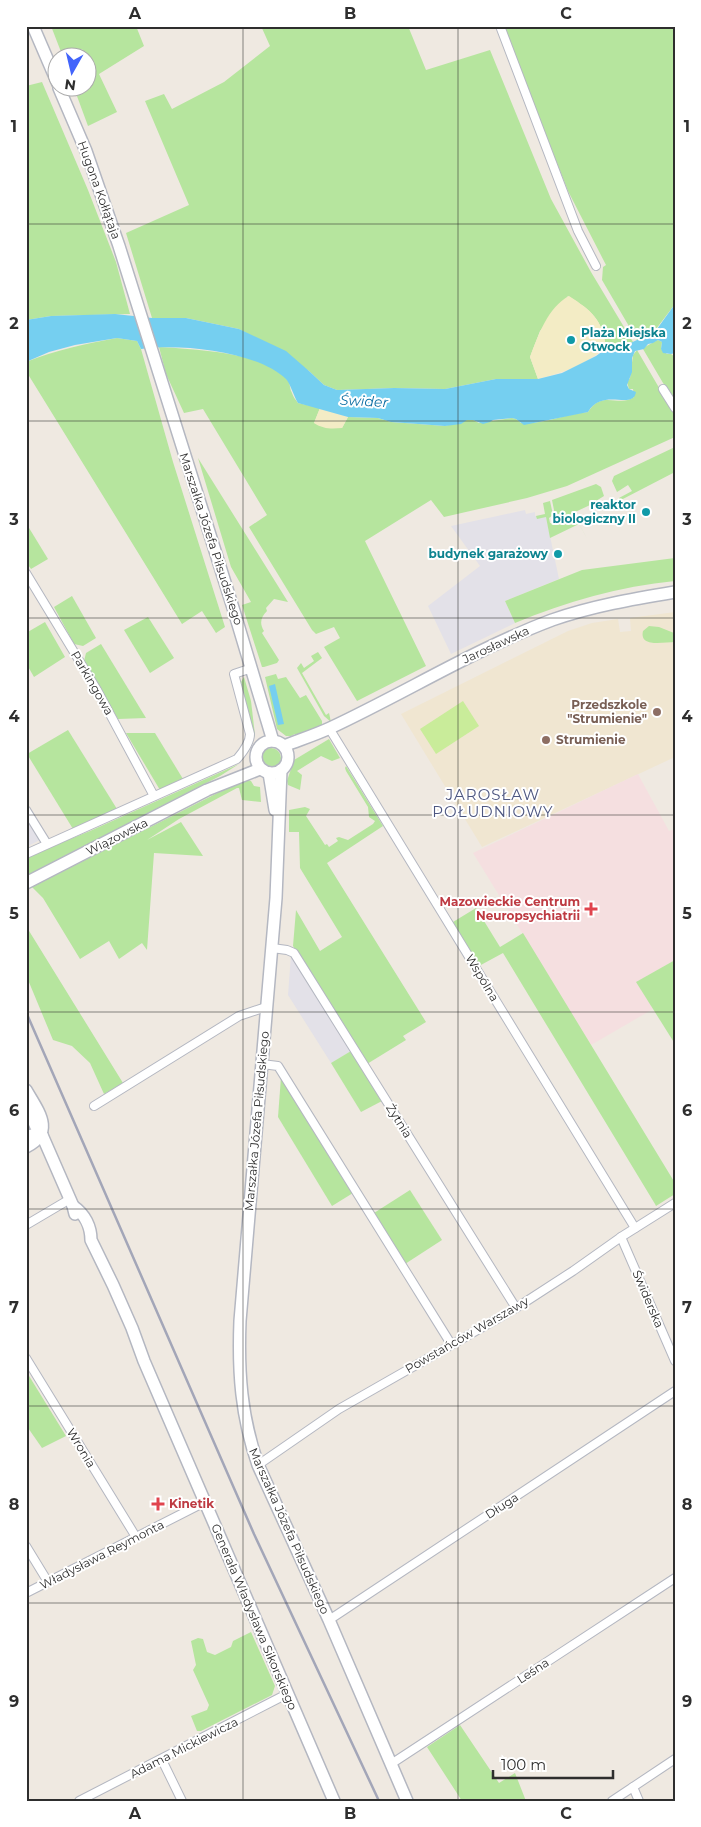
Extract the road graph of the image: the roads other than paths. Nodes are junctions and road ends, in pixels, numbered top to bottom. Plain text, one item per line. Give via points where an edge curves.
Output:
1 (33, 26) edge
2 (500, 26) edge
3 (48, 61) edge
4 (63, 98) edge
5 (596, 266) dead end
6 (160, 379) joint
7 (663, 389) dead end
8 (675, 408) edge
9 (26, 573) edge
10 (675, 592) edge
11 (252, 668) junction
12 (329, 728) junction
13 (277, 746) junction
14 (266, 768) junction
15 (154, 796) junction
16 (26, 810) edge
17 (47, 844) junction
18 (26, 854) edge
19 (26, 883) edge
20 (272, 948) junction
21 (266, 1007) junction
22 (262, 1064) junction
23 (26, 1090) edge
24 (26, 1105) edge
25 (94, 1106) dead end
26 (42, 1135) junction
27 (26, 1137) edge
28 (26, 1147) edge
29 (72, 1203) junction
30 (675, 1203) edge
31 (26, 1225) edge
32 (635, 1228) junction
33 (621, 1237) junction
34 (516, 1308) junction
35 (450, 1344) junction
36 (26, 1358) edge
37 (675, 1362) edge
38 (675, 1391) edge
39 (258, 1465) junction
40 (205, 1502) junction
41 (136, 1537) junction
42 (26, 1546) edge
43 (675, 1578) edge
44 (48, 1582) junction
45 (26, 1593) edge
46 (329, 1620) junction
47 (287, 1694) junction
48 (675, 1759) edge
49 (162, 1760) junction
50 (391, 1764) junction
51 (633, 1787) junction
52 (79, 1801) edge
53 (182, 1801) edge
54 (334, 1801) edge
55 (407, 1801) edge
56 (612, 1801) edge
57 (639, 1801) edge

1 - 3 main road
2 - 5 street via 578,231
4 - 6 main road, Hugona Kołłątaja via 86,151 119,246
6 - 11 main road, Marszałka Józefa Piłsudskiego
7 - 8 street
9 - 15 street, Parkingowa via 97,690
10 - 12 main road, Jarosławska via 588,609 531,628
11 - 13 main road, Marszałka Józefa Piłsudskiego
11 - 15 street via 234,674 250,734 242,754 226,765
12 - 13 main road, Jarosławska
12 - 32 street, Wspólna
13 - 14 main road via 286,763
13 - 14 main road via 256,752
14 - 19 main road, Wiązowska via 207,790
14 - 20 main road, Marszałka Józefa Piłsudskiego via 278,844
15 - 17 street
16 - 17 street
17 - 18 street
20 - 21 main road, Marszałka Józefa Piłsudskiego
20 - 34 street, Żytnia via 294,953
21 - 22 main road, Marszałka Józefa Piłsudskiego
21 - 25 street via 239,1016
22 - 35 street via 278,1066
22 - 39 main road, Marszałka Józefa Piłsudskiego via 239,1352 246,1426
23 - 26 main road via 42,1120
24 - 26 main road
26 - 27 main road
26 - 28 main road
26 - 29 main road, Generała Władysława Sikorskiego
29 - 31 street
29 - 40 main road, Generała Władysława Sikorskiego via 82,1230 91,1240 120,1301
30 - 32 street, Powstańców Warszawy
32 - 33 street, Powstańców Warszawy
33 - 34 street, Powstańców Warszawy
33 - 37 street, Świderska
34 - 35 street, Powstańców Warszawy
35 - 39 street, Powstańców Warszawy via 339,1409
36 - 41 street, Wronia
38 - 46 street, Długa
39 - 46 main road, Marszałka Józefa Piłsudskiego
40 - 41 street, Władysława Reymonta
40 - 47 main road, Generała Władysława Sikorskiego
41 - 44 street, Władysława Reymonta
42 - 44 street
43 - 50 street, Leśna
44 - 45 street, Władysława Reymonta
46 - 50 main road, Marszałka Józefa Piłsudskiego
47 - 49 street, Adama Mickiewicza
47 - 54 main road, Generała Władysława Sikorskiego
48 - 51 street
49 - 52 street, Adama Mickiewicza
49 - 53 street
50 - 55 main road, Marszałka Józefa Piłsudskiego
51 - 56 street
51 - 57 street

